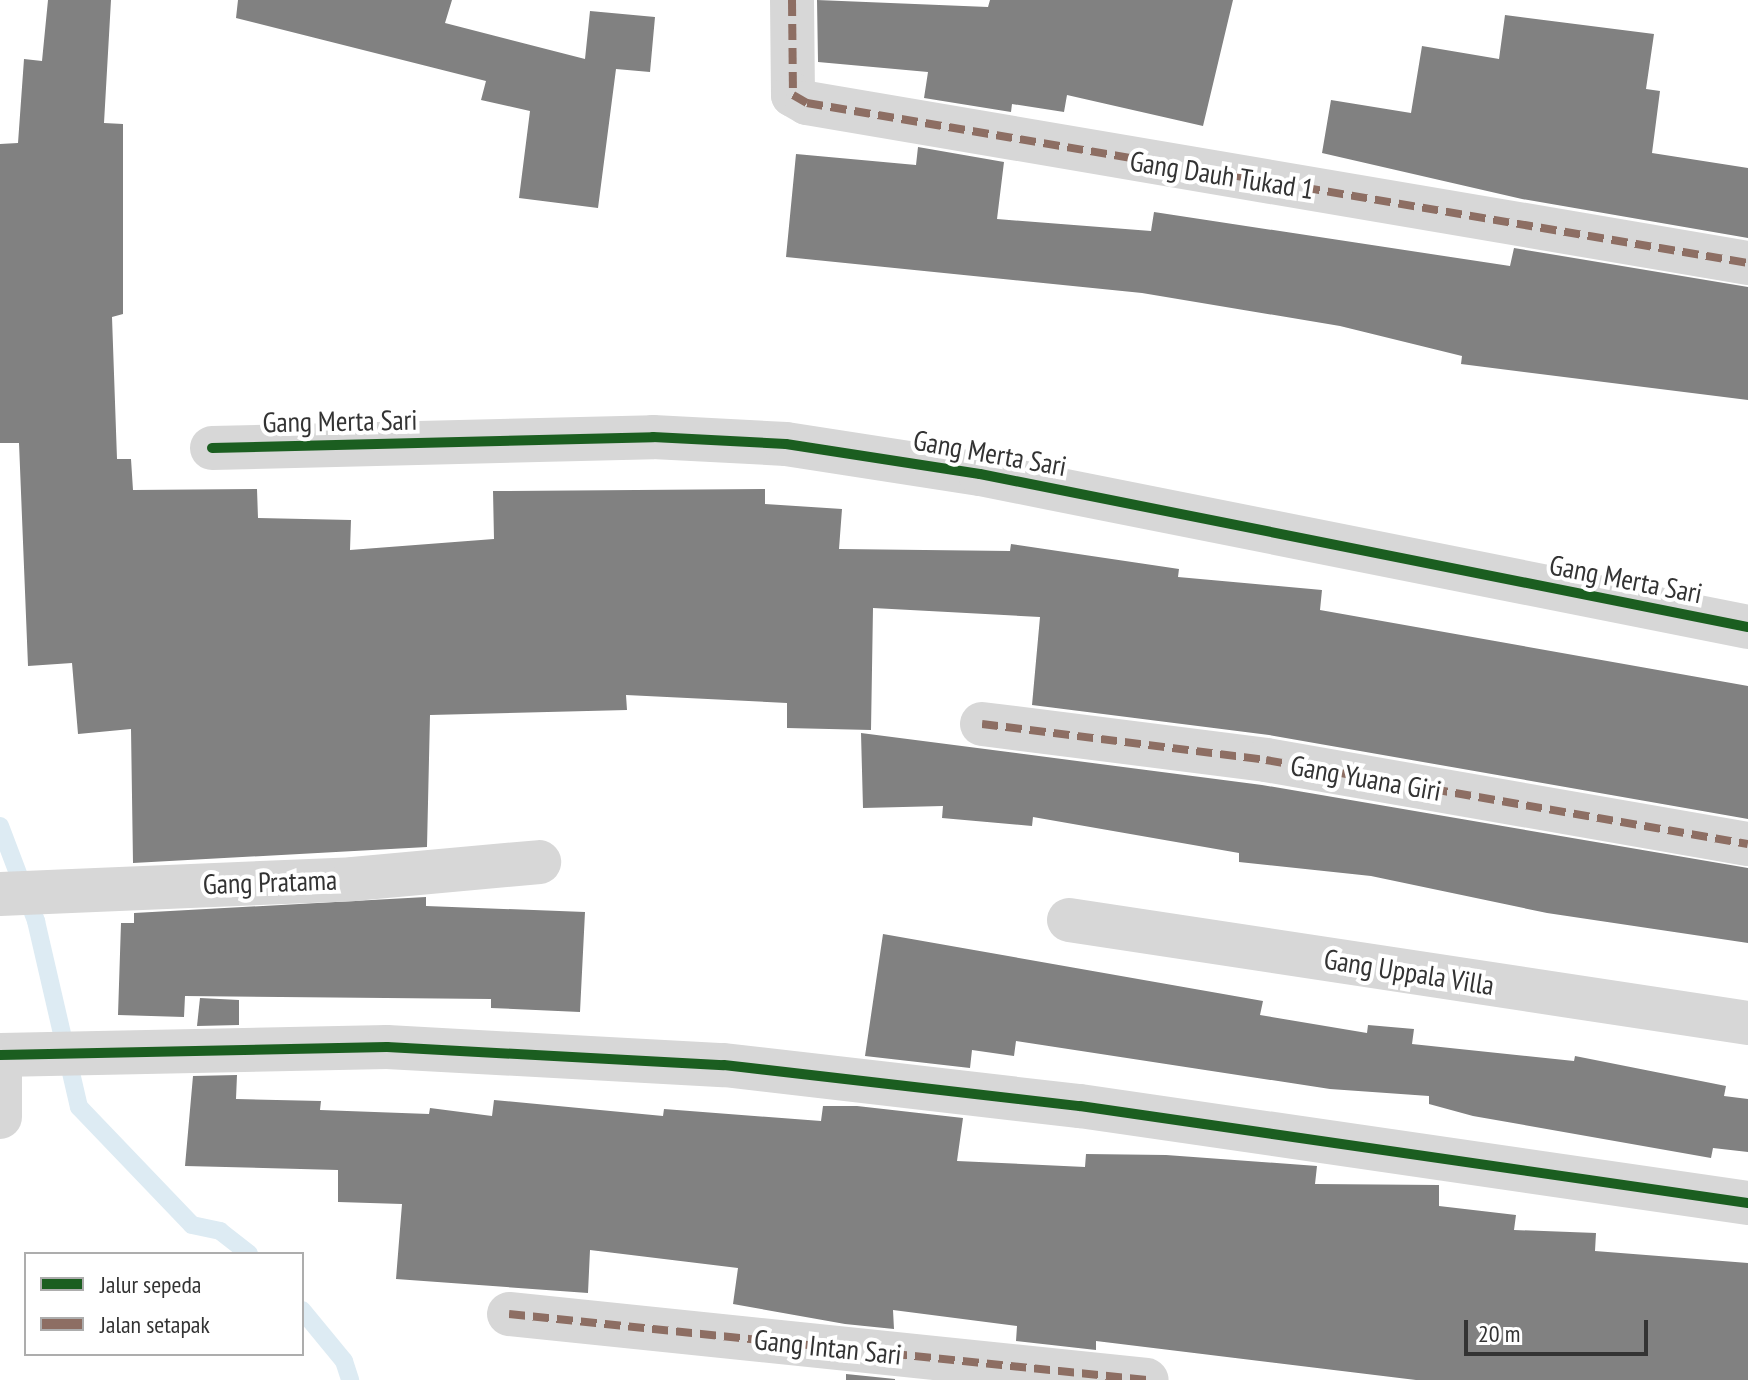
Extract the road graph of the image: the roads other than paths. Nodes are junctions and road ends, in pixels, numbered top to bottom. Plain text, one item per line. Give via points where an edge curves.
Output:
1 (792, 0) edge
2 (1748, 263) edge
3 (212, 448) dead end
4 (1748, 627) edge
5 (982, 724) dead end
6 (1748, 844) edge
7 (539, 862) dead end
8 (0, 894) edge
9 (1069, 920) dead end
10 (1748, 1023) edge
11 (0, 1056) edge
12 (0, 1117) edge
13 (1748, 1203) edge
14 (509, 1314) dead end
15 (1147, 1380) edge

1 - 2 street, Gang Dauh Tukad 1 via 793,95 807,103
3 - 4 street, Gang Merta Sari via 653,437 786,444 980,474
5 - 6 street, Gang Yuana Giri via 1266,760
7 - 8 street, Gang Pratama via 353,879
9 - 10 street, Gang Uppala Villa
11 - 12 street
11 - 13 street via 387,1047 724,1065 1080,1106
14 - 15 street, Gang Intan Sari

